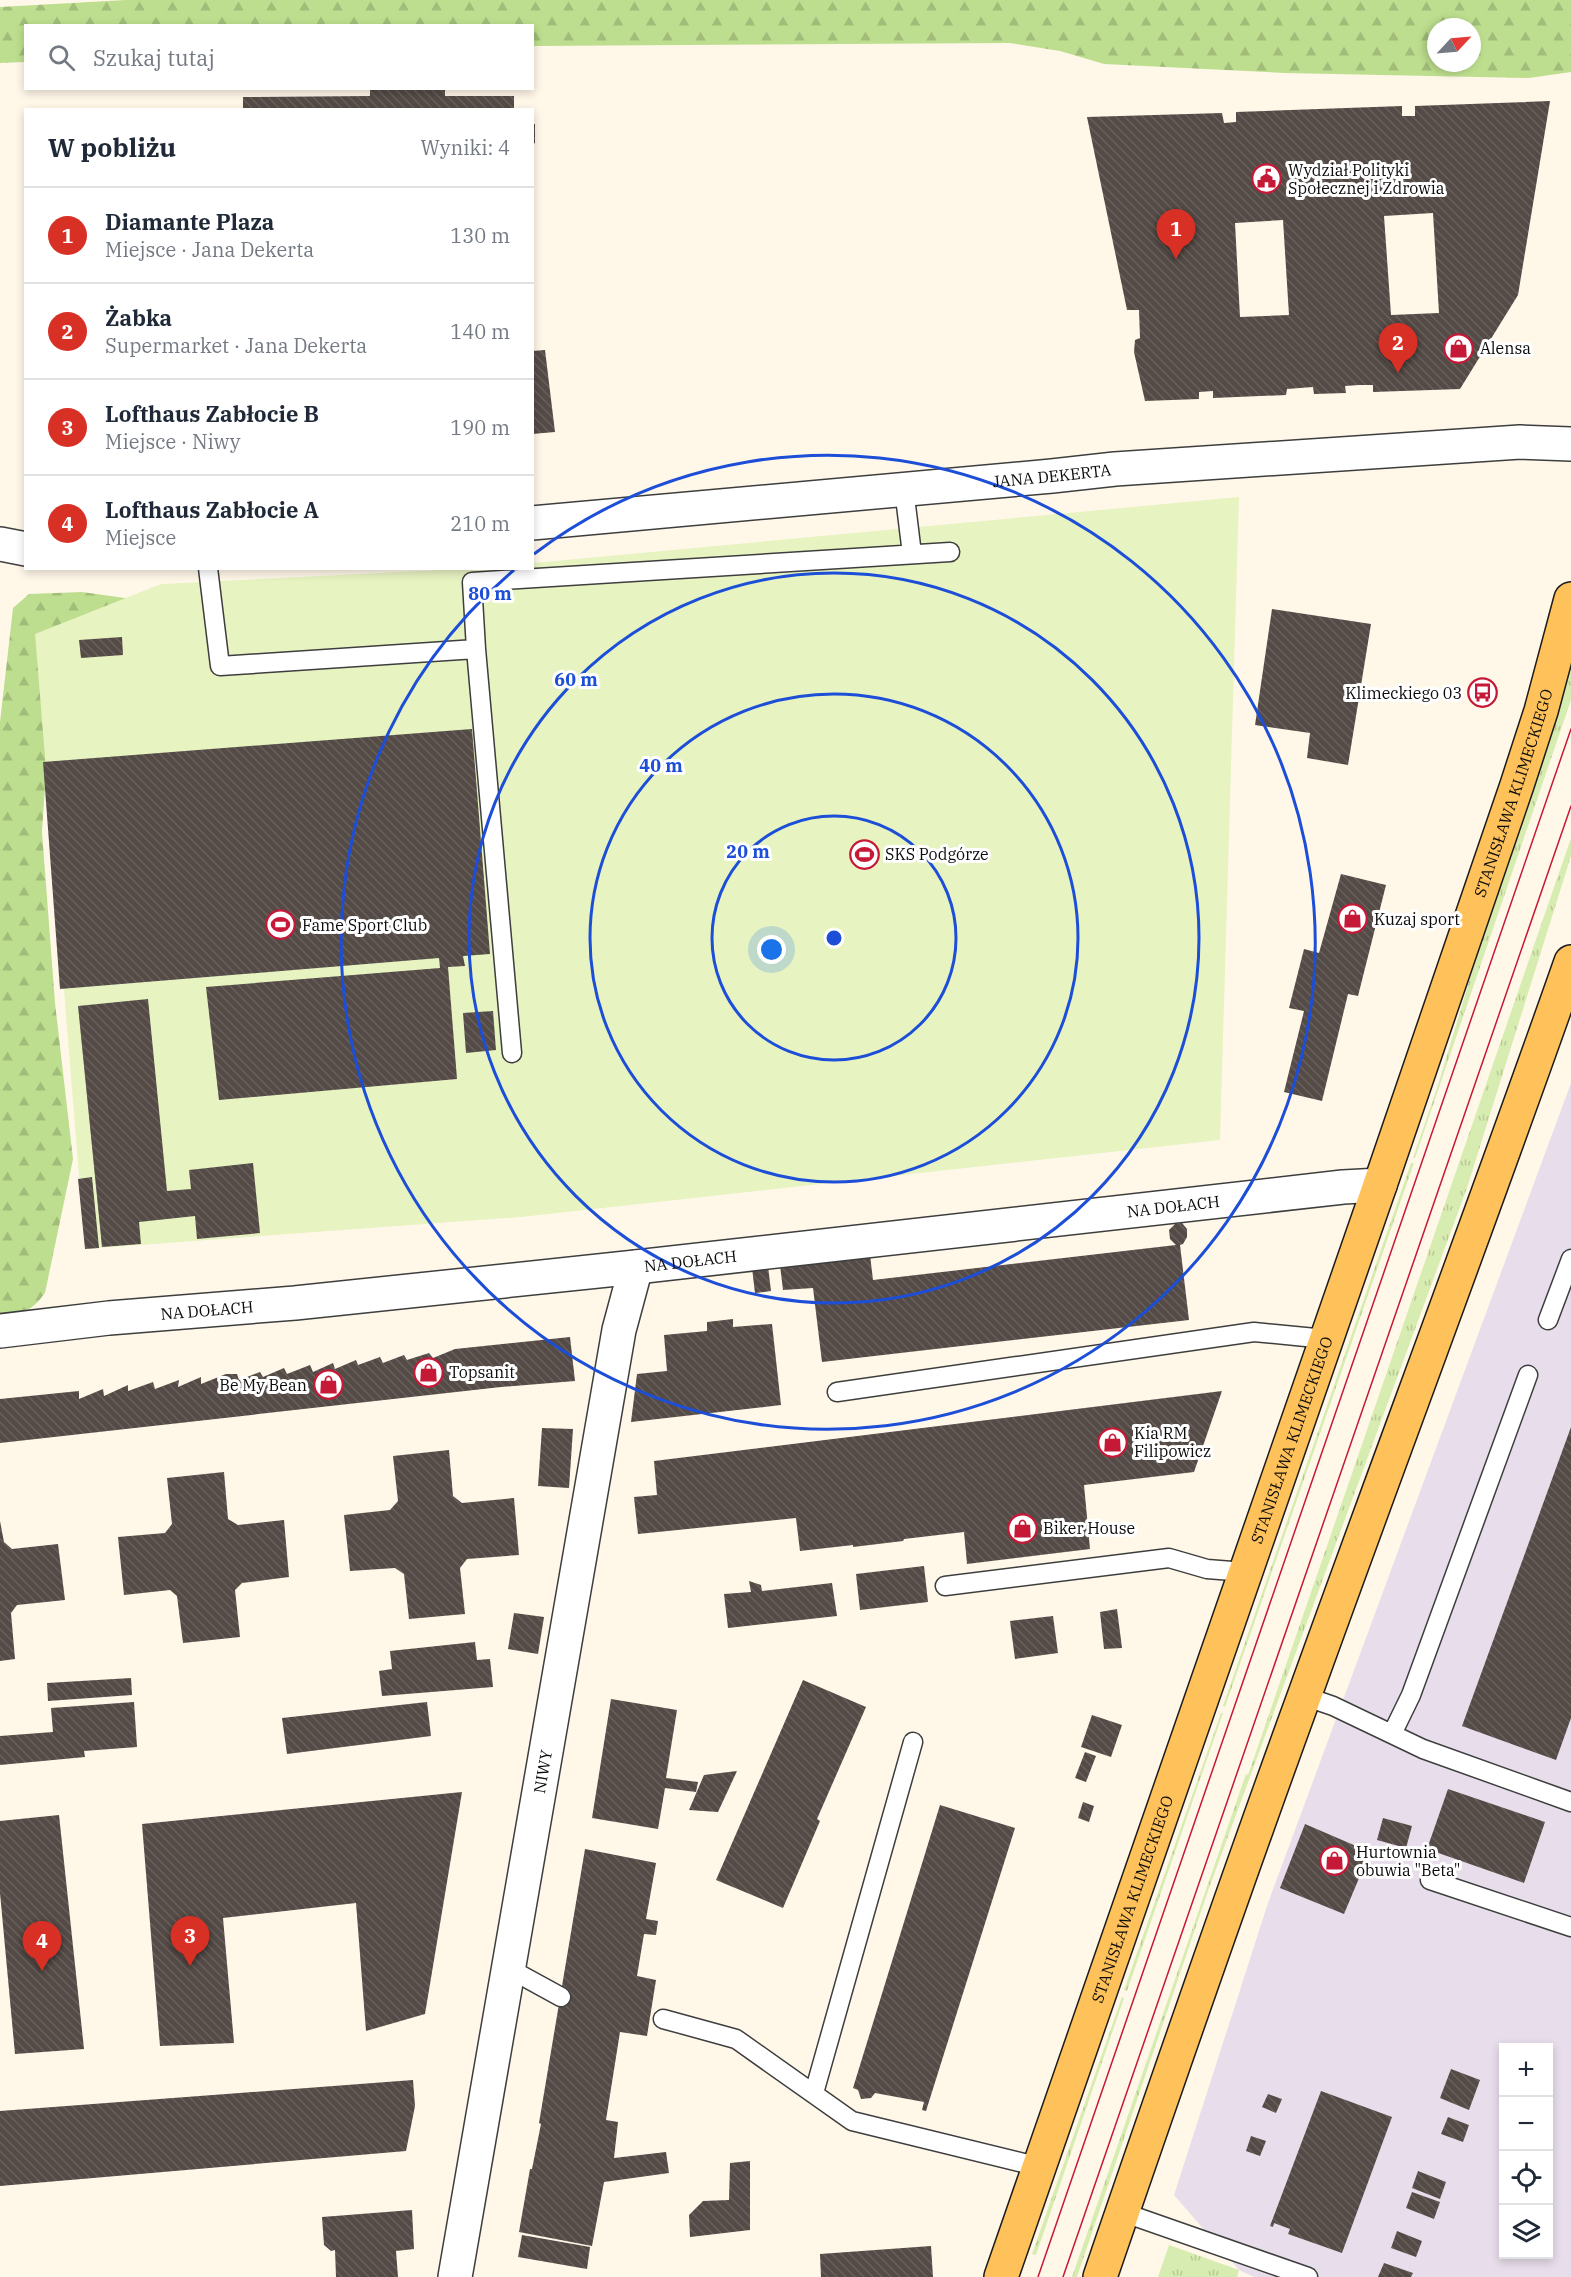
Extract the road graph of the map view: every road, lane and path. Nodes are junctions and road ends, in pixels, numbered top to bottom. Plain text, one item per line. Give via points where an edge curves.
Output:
1 (1571, 444) edge
2 (904, 489) junction
3 (534, 523) edge
4 (0, 544) edge
5 (24, 549) edge
6 (950, 552) dead end
7 (912, 554) junction
8 (208, 570) edge
9 (1571, 599) edge
10 (476, 649) junction
11 (1569, 974) edge
12 (512, 1053) dead end
13 (1380, 1185) junction
14 (1571, 1259) edge
15 (636, 1267) junction
16 (1548, 1320) dead end
17 (0, 1331) edge
18 (1326, 1339) junction
19 (1528, 1375) dead end
20 (837, 1392) dead end
21 (1245, 1572) junction
22 (945, 1586) dead end
23 (1304, 1696) junction
24 (1392, 1734) junction
25 (912, 1742) dead end
26 (1571, 1802) edge
27 (1430, 1880) dead end
28 (1571, 1927) edge
29 (508, 1968) junction
30 (561, 1997) dead end
31 (663, 2019) dead end
32 (814, 2093) junction
33 (1040, 2167) junction
34 (1122, 2212) junction
35 (455, 2277) edge
36 (1001, 2277) edge
37 (1100, 2277) edge
38 (1308, 2277) edge

1 - 2 street, JANA DEKERTA via 1520,442 1138,467
2 - 3 street, JANA DEKERTA
2 - 7 lane
4 - 5 street
6 - 7 lane
7 - 10 lane via 472,582
8 - 10 lane via 220,666
9 - 13 main road, STANISŁAWA KLIMECKIEGO via 1517,785
10 - 12 lane
11 - 23 main road
13 - 15 street, NA DOŁACH
13 - 18 main road, STANISŁAWA KLIMECKIEGO
14 - 16 lane
15 - 17 street, NA DOŁACH
15 - 29 street, NIWY via 619,1330
18 - 20 lane via 1254,1332
18 - 21 main road, STANISŁAWA KLIMECKIEGO
19 - 24 lane via 1412,1695
21 - 22 lane via 1207,1569 1169,1558
21 - 33 main road, STANISŁAWA KLIMECKIEGO
23 - 24 lane
23 - 34 main road
24 - 26 lane via 1423,1749
25 - 32 lane
27 - 28 lane
29 - 30 lane
29 - 35 street, NIWY
31 - 32 lane via 736,2039
32 - 33 lane via 852,2121
33 - 36 main road, STANISŁAWA KLIMECKIEGO
34 - 37 main road
34 - 38 lane

